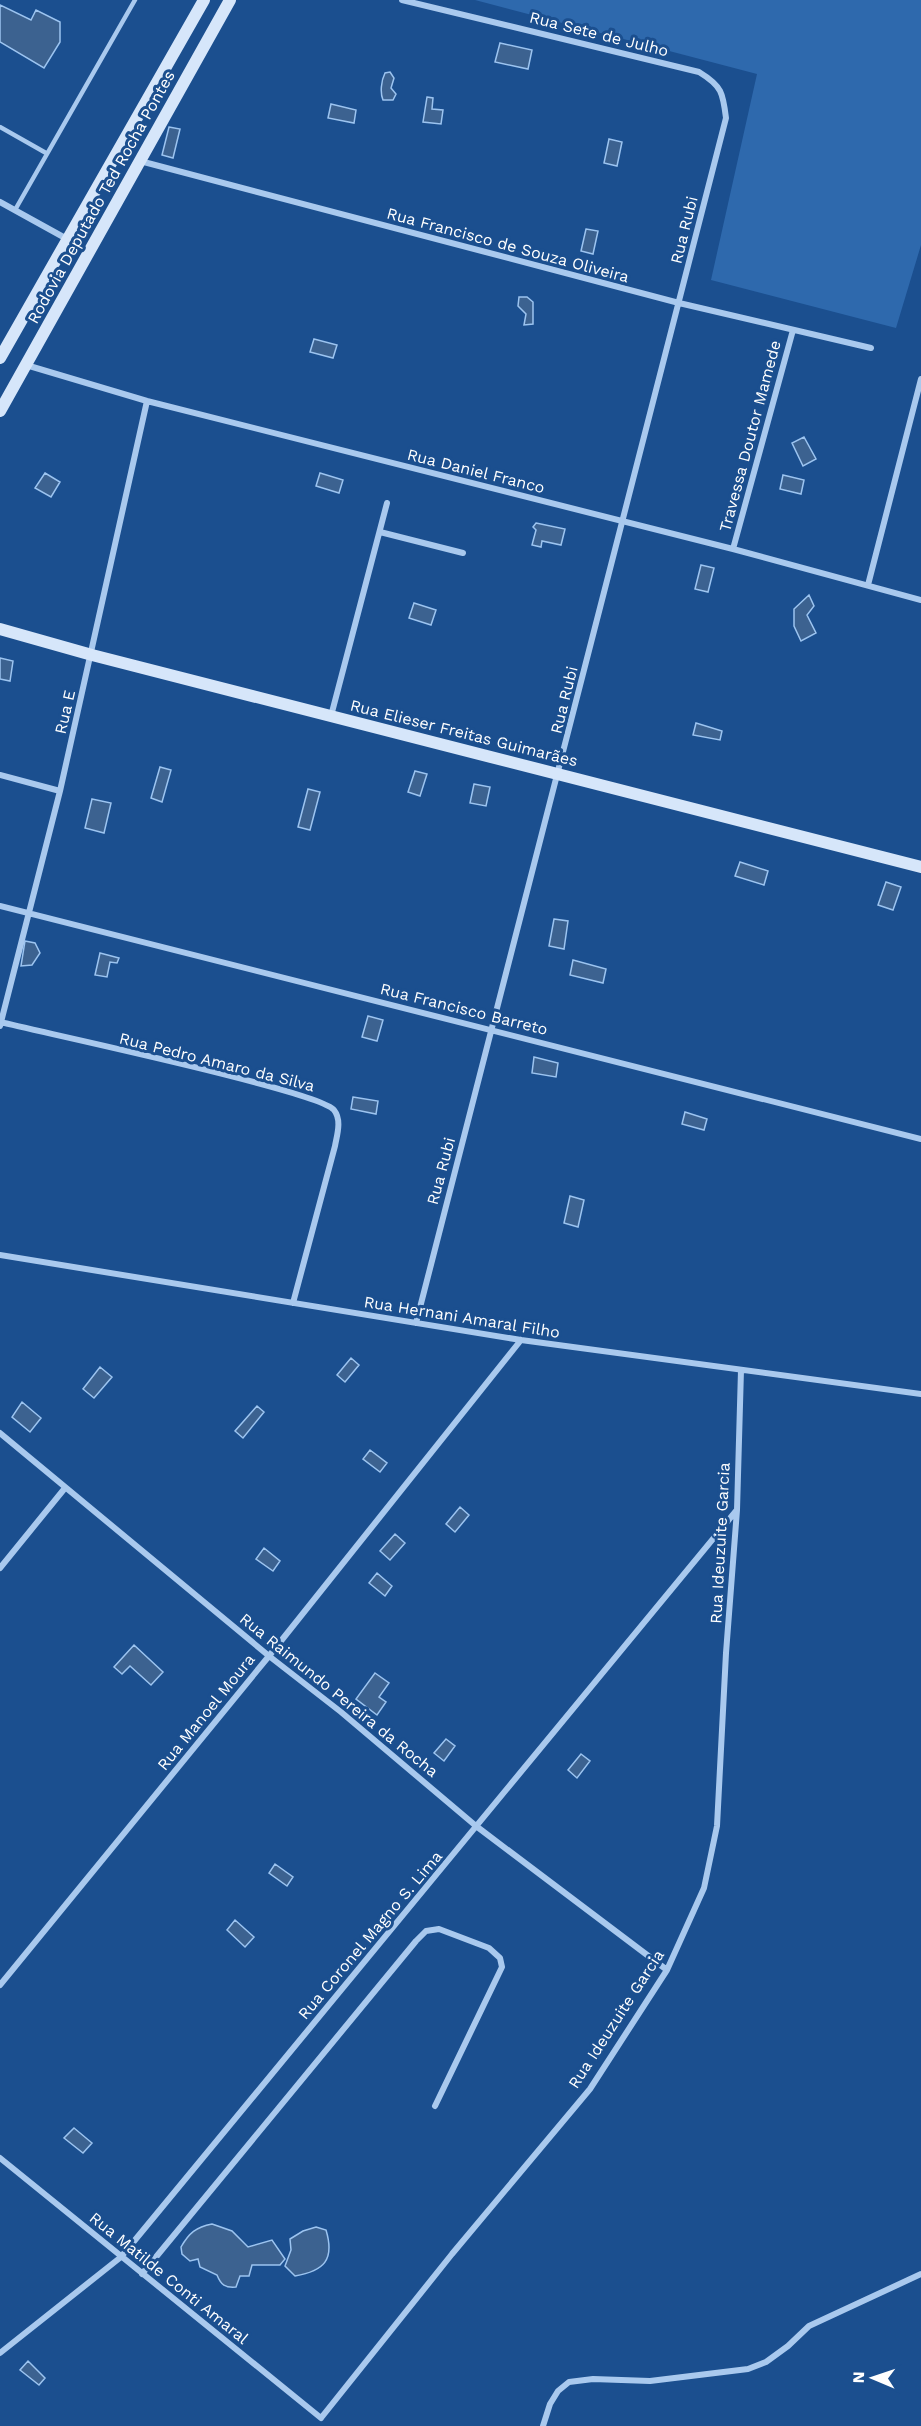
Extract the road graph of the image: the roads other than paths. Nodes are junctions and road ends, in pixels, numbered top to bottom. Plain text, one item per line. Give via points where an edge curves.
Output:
1 (135, 0) edge
2 (204, 0) edge
3 (230, 0) edge
4 (402, 0) edge
5 (726, 118) joint
6 (0, 127) edge
7 (46, 153) junction
8 (141, 160) junction
9 (0, 202) edge
10 (15, 210) junction
11 (67, 239) junction
12 (679, 303) junction
13 (793, 330) junction
14 (871, 348) dead end
15 (2, 349) edge
16 (26, 365) junction
17 (921, 379) edge
18 (147, 401) junction
19 (0, 411) edge
20 (387, 503) dead end
21 (623, 522) junction
22 (380, 532) junction
23 (732, 549) junction
24 (463, 553) dead end
25 (868, 585) junction
26 (921, 600) edge
27 (0, 629) edge
28 (92, 655) junction
29 (332, 716) junction
30 (559, 774) junction
31 (0, 775) edge
32 (60, 791) junction
33 (921, 867) edge
34 (0, 906) edge
35 (29, 912) junction
36 (0, 1024) edge
37 (492, 1030) junction
38 (921, 1139) edge
39 (0, 1256) edge
40 (293, 1303) junction
41 (416, 1323) junction
42 (521, 1341) junction
43 (741, 1370) junction
44 (921, 1395) edge
45 (0, 1433) edge
46 (65, 1488) junction
47 (737, 1510) junction
48 (0, 1568) edge
49 (269, 1656) junction
50 (476, 1826) junction
51 (667, 1970) junction
52 (0, 1985) edge
53 (435, 2106) dead end
54 (0, 2158) edge
55 (121, 2257) junction
56 (142, 2274) junction
57 (921, 2274) edge
58 (0, 2353) edge
59 (321, 2418) junction
60 (323, 2426) edge
61 (543, 2426) edge

1 - 7 lane
2 - 11 street, Rodovia Deputado Ted Rocha Pontes
3 - 8 street, Rodovia Deputado Ted Rocha Pontes
4 - 5 street, Rua Sete de Julho via 699,72 723,93
5 - 12 street, Rua Rubi
6 - 7 lane
7 - 10 lane
8 - 12 street, Rua Francisco de Souza Oliveira
8 - 16 street, Rodovia Deputado Ted Rocha Pontes
9 - 10 street
10 - 11 street
11 - 15 street, Rodovia Deputado Ted Rocha Pontes
12 - 13 street, Rua Francisco de Souza Oliveira
12 - 21 street, Rua Rubi
13 - 14 street, Rua Francisco de Souza Oliveira
13 - 23 street, Travessa Doutor Mamede
16 - 18 street, Rua Daniel Franco
16 - 19 street, Rodovia Deputado Ted Rocha Pontes
17 - 25 street
18 - 21 street, Rua Daniel Franco
18 - 28 street, Rua E
20 - 22 street
21 - 23 street, Rua Daniel Franco
21 - 30 street, Rua Rubi
22 - 24 street
22 - 29 street
23 - 25 street, Rua Daniel Franco
25 - 26 street, Rua Daniel Franco
27 - 28 street, Rua Elieser Freitas Guimarães
28 - 29 street, Rua Elieser Freitas Guimarães
28 - 32 street, Rua E
29 - 30 street, Rua Elieser Freitas Guimarães
30 - 33 street, Rua Elieser Freitas Guimarães
30 - 37 street, Rua Rubi
31 - 32 street
32 - 35 street, Rua E
34 - 35 street, Rua Francisco Barreto
35 - 36 street, Rua E
35 - 37 street, Rua Francisco Barreto
36 - 40 street, Rua Pedro Amaro da Silva via 265,1085 334,1109 339,1120 335,1146
37 - 38 street, Rua Francisco Barreto
37 - 41 street, Rua Rubi
39 - 40 street, Rua Hernani Amaral Filho
40 - 41 street, Rua Hernani Amaral Filho
41 - 42 street, Rua Hernani Amaral Filho
42 - 43 street, Rua Hernani Amaral Filho
42 - 49 street, Rua Manoel Moura
43 - 44 street, Rua Hernani Amaral Filho
43 - 47 street, Rua Ideuzuite Garcia
45 - 46 street, Rua Raimundo Pereira da Rocha
46 - 48 street
46 - 49 street, Rua Raimundo Pereira da Rocha
47 - 50 street, Rua Coronel Magno S. Lima
47 - 51 street, Rua Ideuzuite Garcia via 717,1826 704,1888
49 - 50 street, Rua Raimundo Pereira da Rocha
49 - 52 street, Rua Manoel Moura
50 - 51 street, Rua Raimundo Pereira da Rocha
50 - 55 street, Rua Coronel Magno S. Lima
51 - 59 street, Rua Ideuzuite Garcia via 590,2089
53 - 56 street via 502,1967 500,1958 489,1948 439,1929 426,1931 416,1941
54 - 55 street, Rua Matilde Conti Amaral
55 - 56 street, Rua Matilde Conti Amaral
55 - 58 street, Rua Coronel Magno S. Lima
56 - 59 street, Rua Matilde Conti Amaral
57 - 61 street via 809,2326 766,2362 748,2369 650,2381 569,2382 550,2404
59 - 60 street

